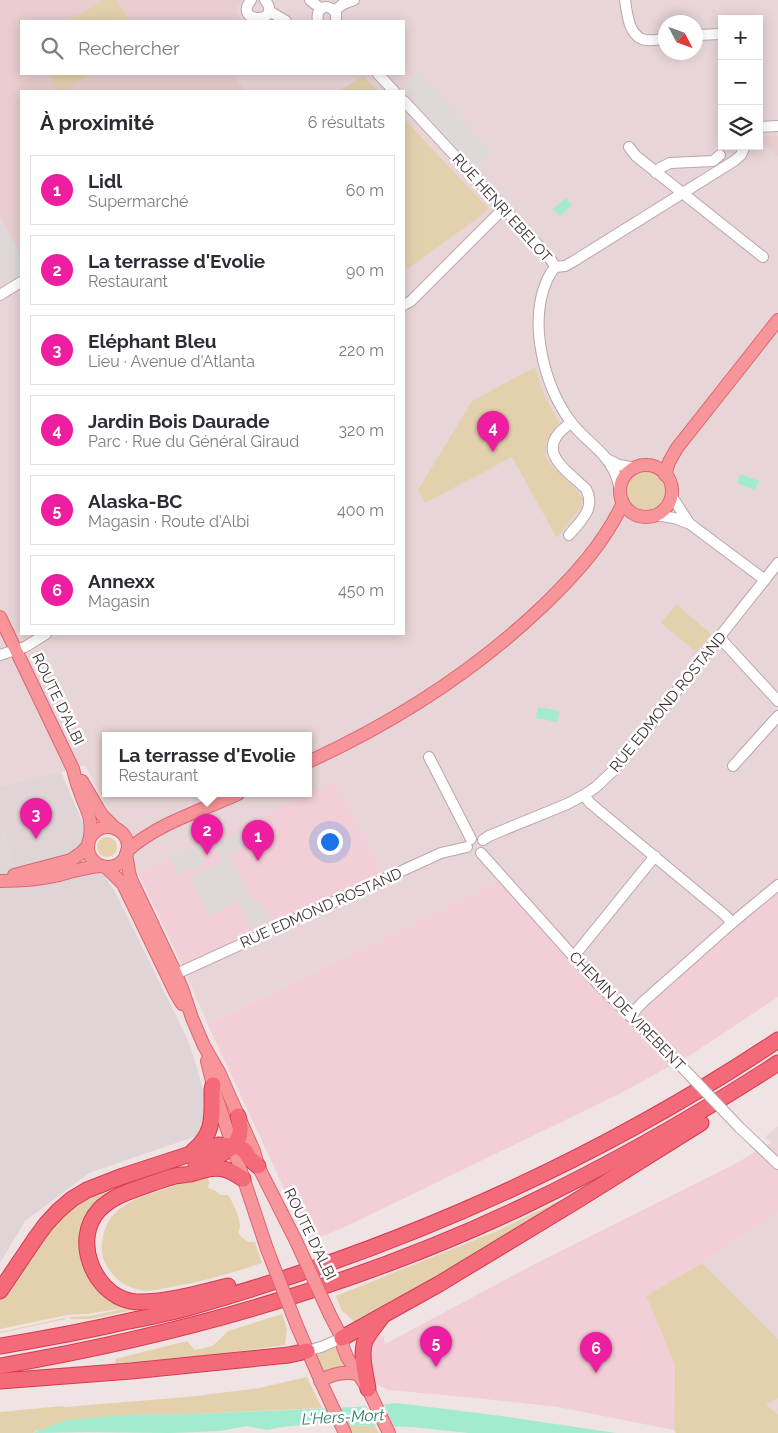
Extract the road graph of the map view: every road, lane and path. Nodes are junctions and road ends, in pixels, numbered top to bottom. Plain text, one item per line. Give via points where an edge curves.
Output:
1 (251, 0) edge
2 (265, 0) edge
3 (310, 0) edge
4 (354, 0) edge
5 (625, 0) edge
6 (321, 9) junction
7 (269, 11) junction
8 (335, 16) edge
9 (284, 20) edge
10 (318, 20) edge
11 (718, 33) edge
12 (703, 35) edge
13 (658, 39) edge
14 (379, 75) edge
15 (393, 90) edge
16 (405, 103) edge
17 (778, 126) edge
18 (763, 128) edge
19 (629, 147) dead end
20 (743, 150) edge
21 (720, 155) dead end
22 (656, 173) junction
23 (682, 193) junction
24 (504, 208) junction
25 (763, 257) dead end
26 (555, 267) junction
27 (20, 283) edge
28 (0, 295) edge
29 (405, 304) edge
30 (778, 320) edge
31 (571, 422) junction
32 (677, 448) junction
33 (606, 458) junction
34 (650, 466) junction
35 (636, 468) junction
36 (665, 474) junction
37 (620, 489) junction
38 (671, 495) junction
39 (623, 503) junction
40 (634, 514) junction
41 (655, 515) junction
42 (690, 524) junction
43 (570, 535) dead end
44 (606, 535) junction
45 (778, 563) edge
46 (765, 580) junction
47 (0, 617) edge
48 (44, 635) edge
49 (720, 638) junction
50 (17, 651) junction
51 (0, 655) edge
52 (778, 701) edge
53 (778, 716) edge
54 (429, 757) dead end
55 (312, 760) edge
56 (734, 766) dead end
57 (74, 769) junction
58 (584, 795) junction
59 (231, 797) edge
60 (157, 828) junction
61 (117, 829) junction
62 (483, 840) junction
63 (89, 842) junction
64 (469, 843) junction
65 (127, 852) junction
66 (482, 853) junction
67 (655, 856) junction
68 (104, 866) junction
69 (0, 880) edge
70 (778, 885) edge
71 (732, 923) junction
72 (574, 956) junction
73 (176, 974) junction
74 (630, 1016) junction
75 (192, 1018) junction
76 (778, 1040) edge
77 (204, 1046) junction
78 (778, 1064) edge
79 (778, 1068) edge
80 (213, 1085) junction
81 (238, 1116) junction
82 (233, 1146) junction
83 (190, 1154) junction
84 (778, 1164) edge
85 (258, 1166) junction
86 (175, 1176) junction
87 (243, 1179) junction
88 (367, 1250) junction
89 (0, 1291) edge
90 (383, 1315) junction
91 (342, 1338) junction
92 (0, 1346) edge
93 (307, 1351) junction
94 (0, 1366) edge
95 (357, 1374) junction
96 (0, 1381) edge
97 (323, 1386) junction
98 (368, 1389) junction
99 (345, 1433) edge
100 (389, 1433) edge

1 - 7 street via 248,11 253,18 262,18
2 - 7 street
3 - 6 street
4 - 8 street via 343,4
5 - 13 street via 633,32 642,40
6 - 8 street via 328,7
6 - 10 street
7 - 9 street
11 - 12 street
14 - 15 street
16 - 24 street, RUE HENRI EBELOT
17 - 18 street
19 - 22 street
20 - 23 street via 734,161
21 - 22 street via 713,161 670,163
22 - 23 street
23 - 25 street
23 - 26 street via 574,261
24 - 26 street, RUE HENRI EBELOT
24 - 29 street
26 - 31 street, RUE HENRI EBELOT via 547,280 540,305 538,335 546,372
27 - 28 street
30 - 32 main road
31 - 33 street, RUE HENRI EBELOT
31 - 43 street via 555,439 552,448 555,458 586,489 590,504
32 - 34 main road
32 - 36 main road
33 - 35 street, RUE HENRI EBELOT via 619,465
33 - 37 street, RUE HENRI EBELOT
34 - 35 main road
34 - 36 main road
35 - 37 main road via 626,475
36 - 38 main road
37 - 39 main road
38 - 41 main road via 666,508
38 - 42 street
39 - 40 main road
39 - 44 main road
40 - 41 main road
40 - 44 main road
41 - 42 street
42 - 46 street
44 - 55 main road via 550,599 474,665 388,722
45 - 46 street, RUE EDMOND ROSTAND
46 - 49 street, RUE EDMOND ROSTAND
47 - 50 main road, ROUTE D'ALBI
48 - 50 street
49 - 52 street
49 - 58 street, RUE EDMOND ROSTAND via 615,769
50 - 51 street
50 - 57 main road, ROUTE D'ALBI
53 - 56 street
54 - 64 street
57 - 61 main road, ROUTE D'ALBI via 102,815
57 - 63 main road, ROUTE D'ALBI via 90,815
58 - 62 street, RUE EDMOND ROSTAND
58 - 67 street
59 - 60 main road
60 - 61 main road via 135,832
60 - 65 main road
61 - 63 main road via 104,827 95,832
61 - 65 main road via 126,839
62 - 64 street, RUE EDMOND ROSTAND via 478,838
62 - 66 street via 485,848
63 - 68 main road via 92,860
63 - 69 main road via 82,853 71,860
64 - 66 street via 470,852
64 - 73 street, RUE EDMOND ROSTAND
65 - 68 main road via 120,863
65 - 73 main road, ROUTE D'ALBI via 131,879
66 - 72 street, CHEMIN DE VIREBENT
67 - 71 street
67 - 72 street
68 - 69 main road via 26,881
68 - 75 main road, ROUTE D'ALBI via 123,884 176,994
70 - 71 street
71 - 74 street
72 - 74 street, CHEMIN DE VIREBENT
73 - 75 main road, ROUTE D'ALBI
74 - 84 street, CHEMIN DE VIREBENT, bridge
75 - 77 main road, ROUTE D'ALBI
76 - 88 highway via 641,1124 571,1161 449,1218
77 - 80 main road, ROUTE D'ALBI
77 - 81 main road, ROUTE D'ALBI
78 - 94 highway via 706,1109 580,1178 522,1207 388,1264 195,1325 70,1354
79 - 90 highway via 703,1122
80 - 82 main road, ROUTE D'ALBI
80 - 83 highway via 211,1126 206,1139
81 - 82 highway via 241,1131
81 - 85 main road, ROUTE D'ALBI
82 - 83 highway via 218,1145
82 - 85 highway via 245,1151
82 - 86 highway via 221,1156 189,1167
82 - 87 main road, ROUTE D'ALBI
83 - 89 highway via 123,1176 72,1199 46,1224
85 - 91 main road, ROUTE D'ALBI, bridge
86 - 87 highway via 218,1168
86 - 88 highway via 110,1200 98,1210 91,1222 87,1248 96,1277 105,1288 128,1300 183,1297 335,1253
87 - 93 main road, ROUTE D'ALBI, bridge
88 - 92 highway via 189,1308
90 - 91 highway
90 - 98 highway via 365,1343
91 - 93 street
91 - 95 main road, ROUTE D'ALBI via 345,1352
93 - 96 highway via 131,1372
93 - 97 main road, ROUTE D'ALBI
95 - 97 main road via 338,1373
95 - 98 main road, ROUTE D'ALBI
97 - 99 main road, ROUTE D'ALBI
98 - 100 main road, ROUTE D'ALBI

